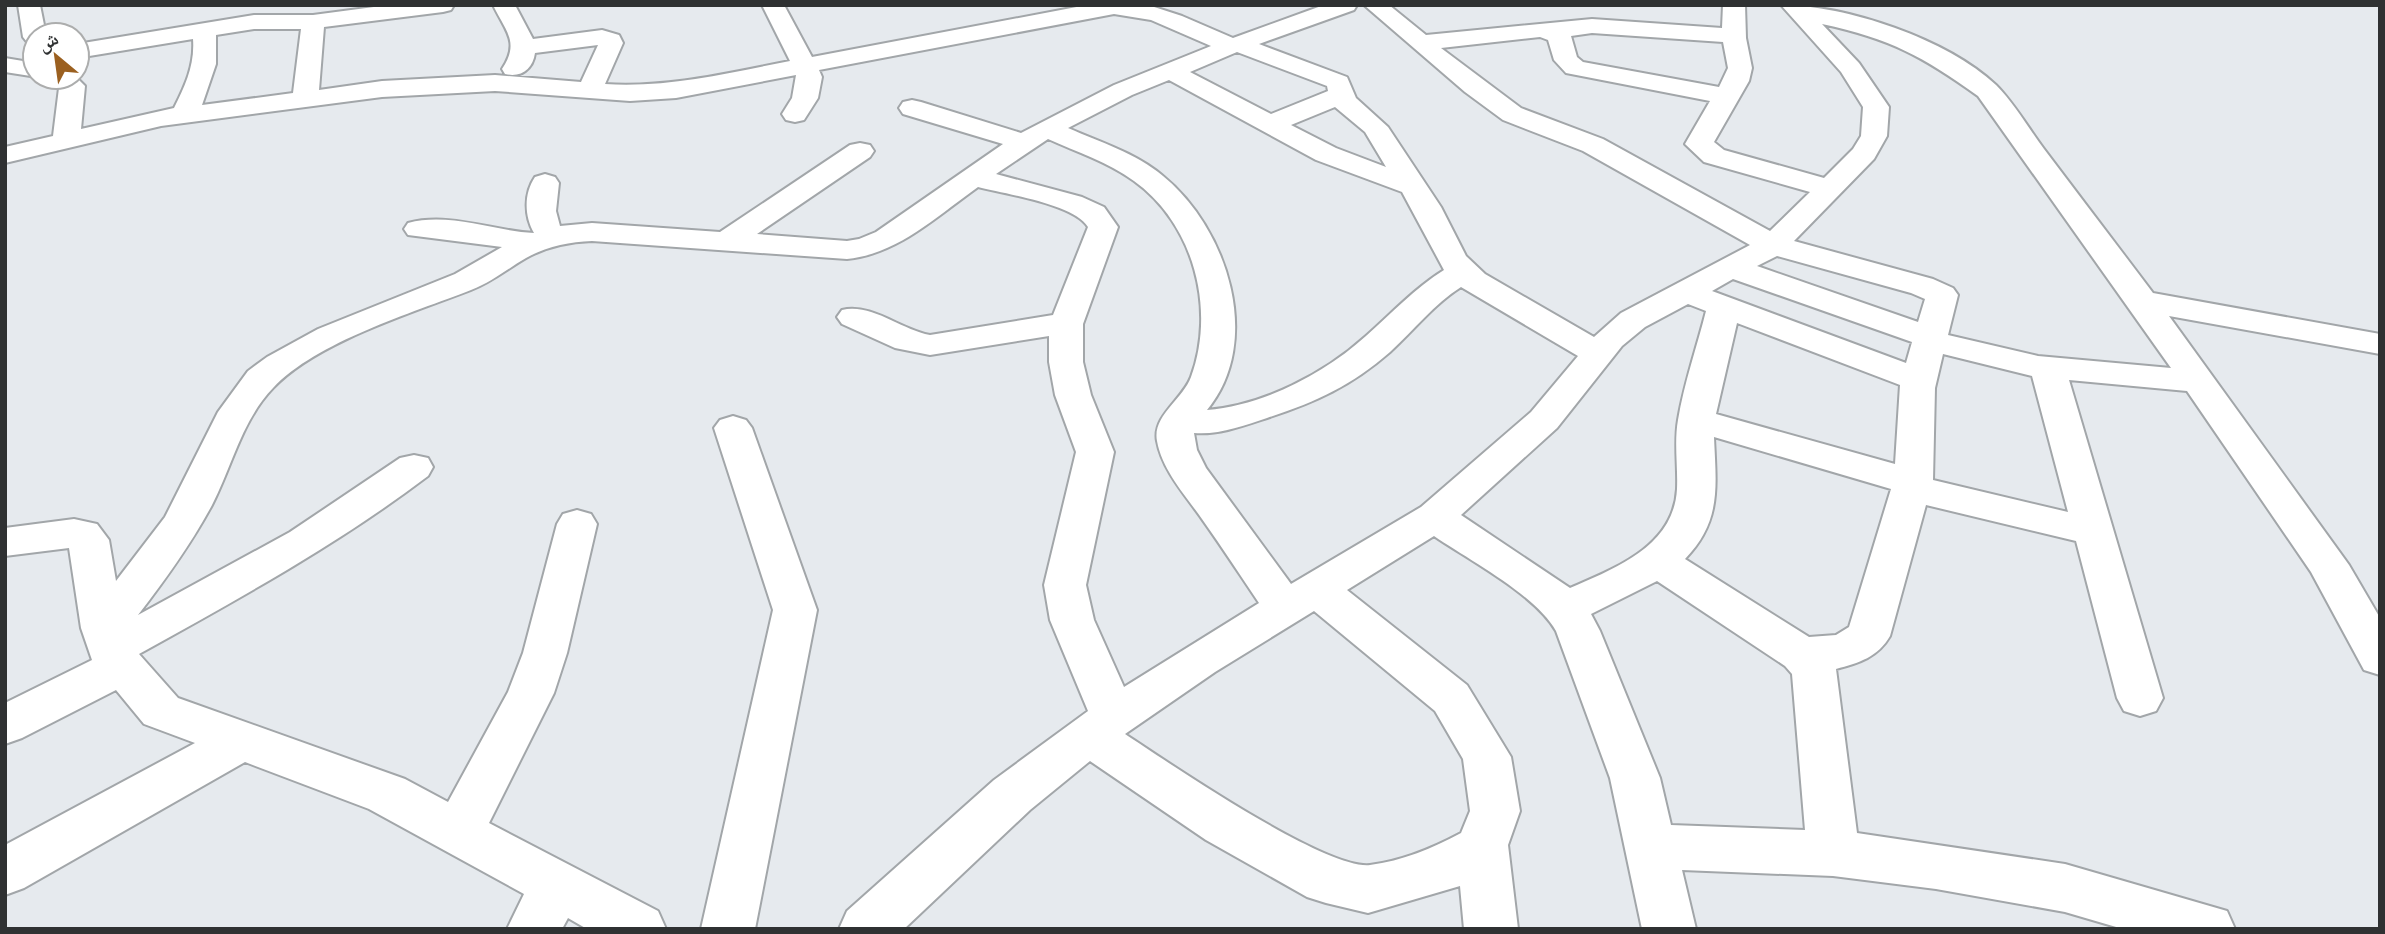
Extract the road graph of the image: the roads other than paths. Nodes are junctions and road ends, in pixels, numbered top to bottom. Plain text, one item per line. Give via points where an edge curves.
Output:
1 (11, 5) edge
2 (234, 5) edge
3 (443, 5) edge
4 (504, 5) edge
5 (773, 5) edge
6 (1346, 5) edge
7 (1375, 5) edge
8 (1734, 5) edge
9 (5, 6) edge
10 (1113, 6) edge
11 (1792, 7) edge
12 (351, 12) edge
13 (254, 22) junction
14 (313, 22) junction
15 (203, 30) junction
16 (1551, 32) junction
17 (1734, 36) junction
18 (1420, 43) junction
19 (1234, 45) junction
20 (525, 47) junction
21 (91, 49) edge
22 (805, 65) junction
23 (1170, 71) junction
24 (495, 83) junction
25 (590, 89) junction
26 (72, 91) edge
27 (1341, 95) junction
28 (1725, 96) junction
29 (305, 99) junction
30 (912, 108) dead end
31 (795, 114) dead end
32 (184, 115) junction
33 (1272, 123) junction
34 (1035, 136) junction
35 (65, 141) junction
36 (860, 151) dead end
37 (5, 155) edge
38 (973, 177) junction
39 (545, 183) dead end
40 (1412, 186) junction
41 (1830, 189) junction
42 (419, 229) dead end
43 (543, 240) junction
44 (727, 241) junction
45 (1773, 245) junction
46 (1732, 268) junction
47 (1464, 271) junction
48 (1686, 292) junction
49 (2142, 301) junction
50 (1724, 307) junction
51 (854, 317) dead end
52 (1066, 324) junction
53 (1930, 339) junction
54 (2380, 344) edge
55 (1599, 354) junction
56 (2048, 369) junction
57 (1919, 380) junction
58 (2199, 382) junction
59 (1180, 420) junction
60 (1696, 420) junction
61 (733, 428) dead end
62 (414, 467) dead end
63 (1912, 485) junction
64 (1435, 517) junction
65 (577, 524) dead end
66 (2092, 531) junction
67 (5, 542) edge
68 (1657, 561) junction
69 (1300, 598) junction
70 (1565, 608) junction
71 (112, 648) junction
72 (1801, 654) junction
73 (2380, 658) edge
74 (2140, 698) dead end
75 (5, 724) edge
76 (1101, 726) junction
77 (241, 740) junction
78 (458, 832) junction
79 (1482, 845) junction
80 (1651, 847) junction
81 (1833, 853) junction
82 (5, 872) edge
83 (545, 907) edge
84 (639, 929) edge
85 (728, 929) edge
86 (866, 929) edge
87 (1491, 929) edge
88 (1669, 929) edge
89 (2208, 929) edge

1 - 9 street
2 - 13 street
3 - 12 street
4 - 20 street
5 - 22 street
6 - 19 street
7 - 18 street
8 - 17 street
10 - 19 street via 1130,7
10 - 22 street
11 - 41 street via 1850,68 1876,107 1874,136
11 - 49 street via 1911,41 1987,90
12 - 14 street
13 - 14 street
13 - 15 street
14 - 29 street
15 - 21 street
15 - 32 street via 207,56
16 - 17 street via 1592,26
16 - 18 street
16 - 28 street via 1559,36 1566,61 1576,68
17 - 28 street via 1740,68
18 - 45 street via 1512,114 1593,145
19 - 23 street
19 - 27 street via 1338,82
20 - 24 street via 522,60
20 - 25 street via 601,37 611,40
22 - 25 street via 676,90 630,93
22 - 31 street via 809,86
23 - 33 street
23 - 34 street
24 - 25 street
24 - 29 street via 382,89
26 - 35 street
27 - 33 street
27 - 40 street via 1375,127
28 - 41 street via 1699,144 1704,150
29 - 32 street
30 - 34 street
32 - 35 street
33 - 40 street via 1347,163
34 - 38 street
34 - 59 street via 1120,161 1154,182 1175,204 1205,253 1216,287 1219,320 1213,365 1203,391
35 - 37 street
36 - 44 street
38 - 44 street via 866,248
38 - 52 street via 1072,203 1094,214 1103,227
39 - 43 street via 540,215
40 - 47 street via 1453,261
41 - 45 street
42 - 43 street
43 - 44 street via 592,232
43 - 71 street via 482,274 318,342 262,378 238,408 183,522
45 - 46 street
45 - 53 street via 1935,290 1942,295
46 - 48 street
46 - 53 street
47 - 55 street
47 - 59 street via 1414,306 1403,321 1336,377 1302,395 1224,420
48 - 50 street
48 - 55 street via 1633,320
49 - 54 street
49 - 58 street
50 - 57 street
50 - 60 street
51 - 52 street via 891,335 930,345
52 - 76 street via 1066,362 1073,395 1095,452 1065,585
53 - 56 street
53 - 57 street
55 - 64 street via 1545,420
56 - 58 street
56 - 66 street
57 - 63 street
58 - 73 street via 2328,565
59 - 69 street via 1174,437 1186,467
60 - 63 street
60 - 68 street via 1696,501 1685,533
61 - 85 street via 795,610
62 - 71 street via 371,501 308,540
63 - 66 street
63 - 72 street via 1868,636 1839,652
64 - 69 street
64 - 70 street
65 - 78 street via 531,693
66 - 74 street
67 - 71 street via 83,534
68 - 70 street
68 - 72 street
69 - 76 street
69 - 79 street via 1451,698 1487,757 1495,811
70 - 80 street via 1635,778
71 - 75 street
71 - 77 street via 161,711
72 - 81 street via 1814,670
76 - 79 street via 1224,825 1326,880 1368,889 1442,869
76 - 86 street via 1012,795
77 - 78 street via 387,794
77 - 82 street
78 - 83 street
79 - 87 street
80 - 81 street
80 - 88 street
81 - 89 street via 2066,888
83 - 84 street

